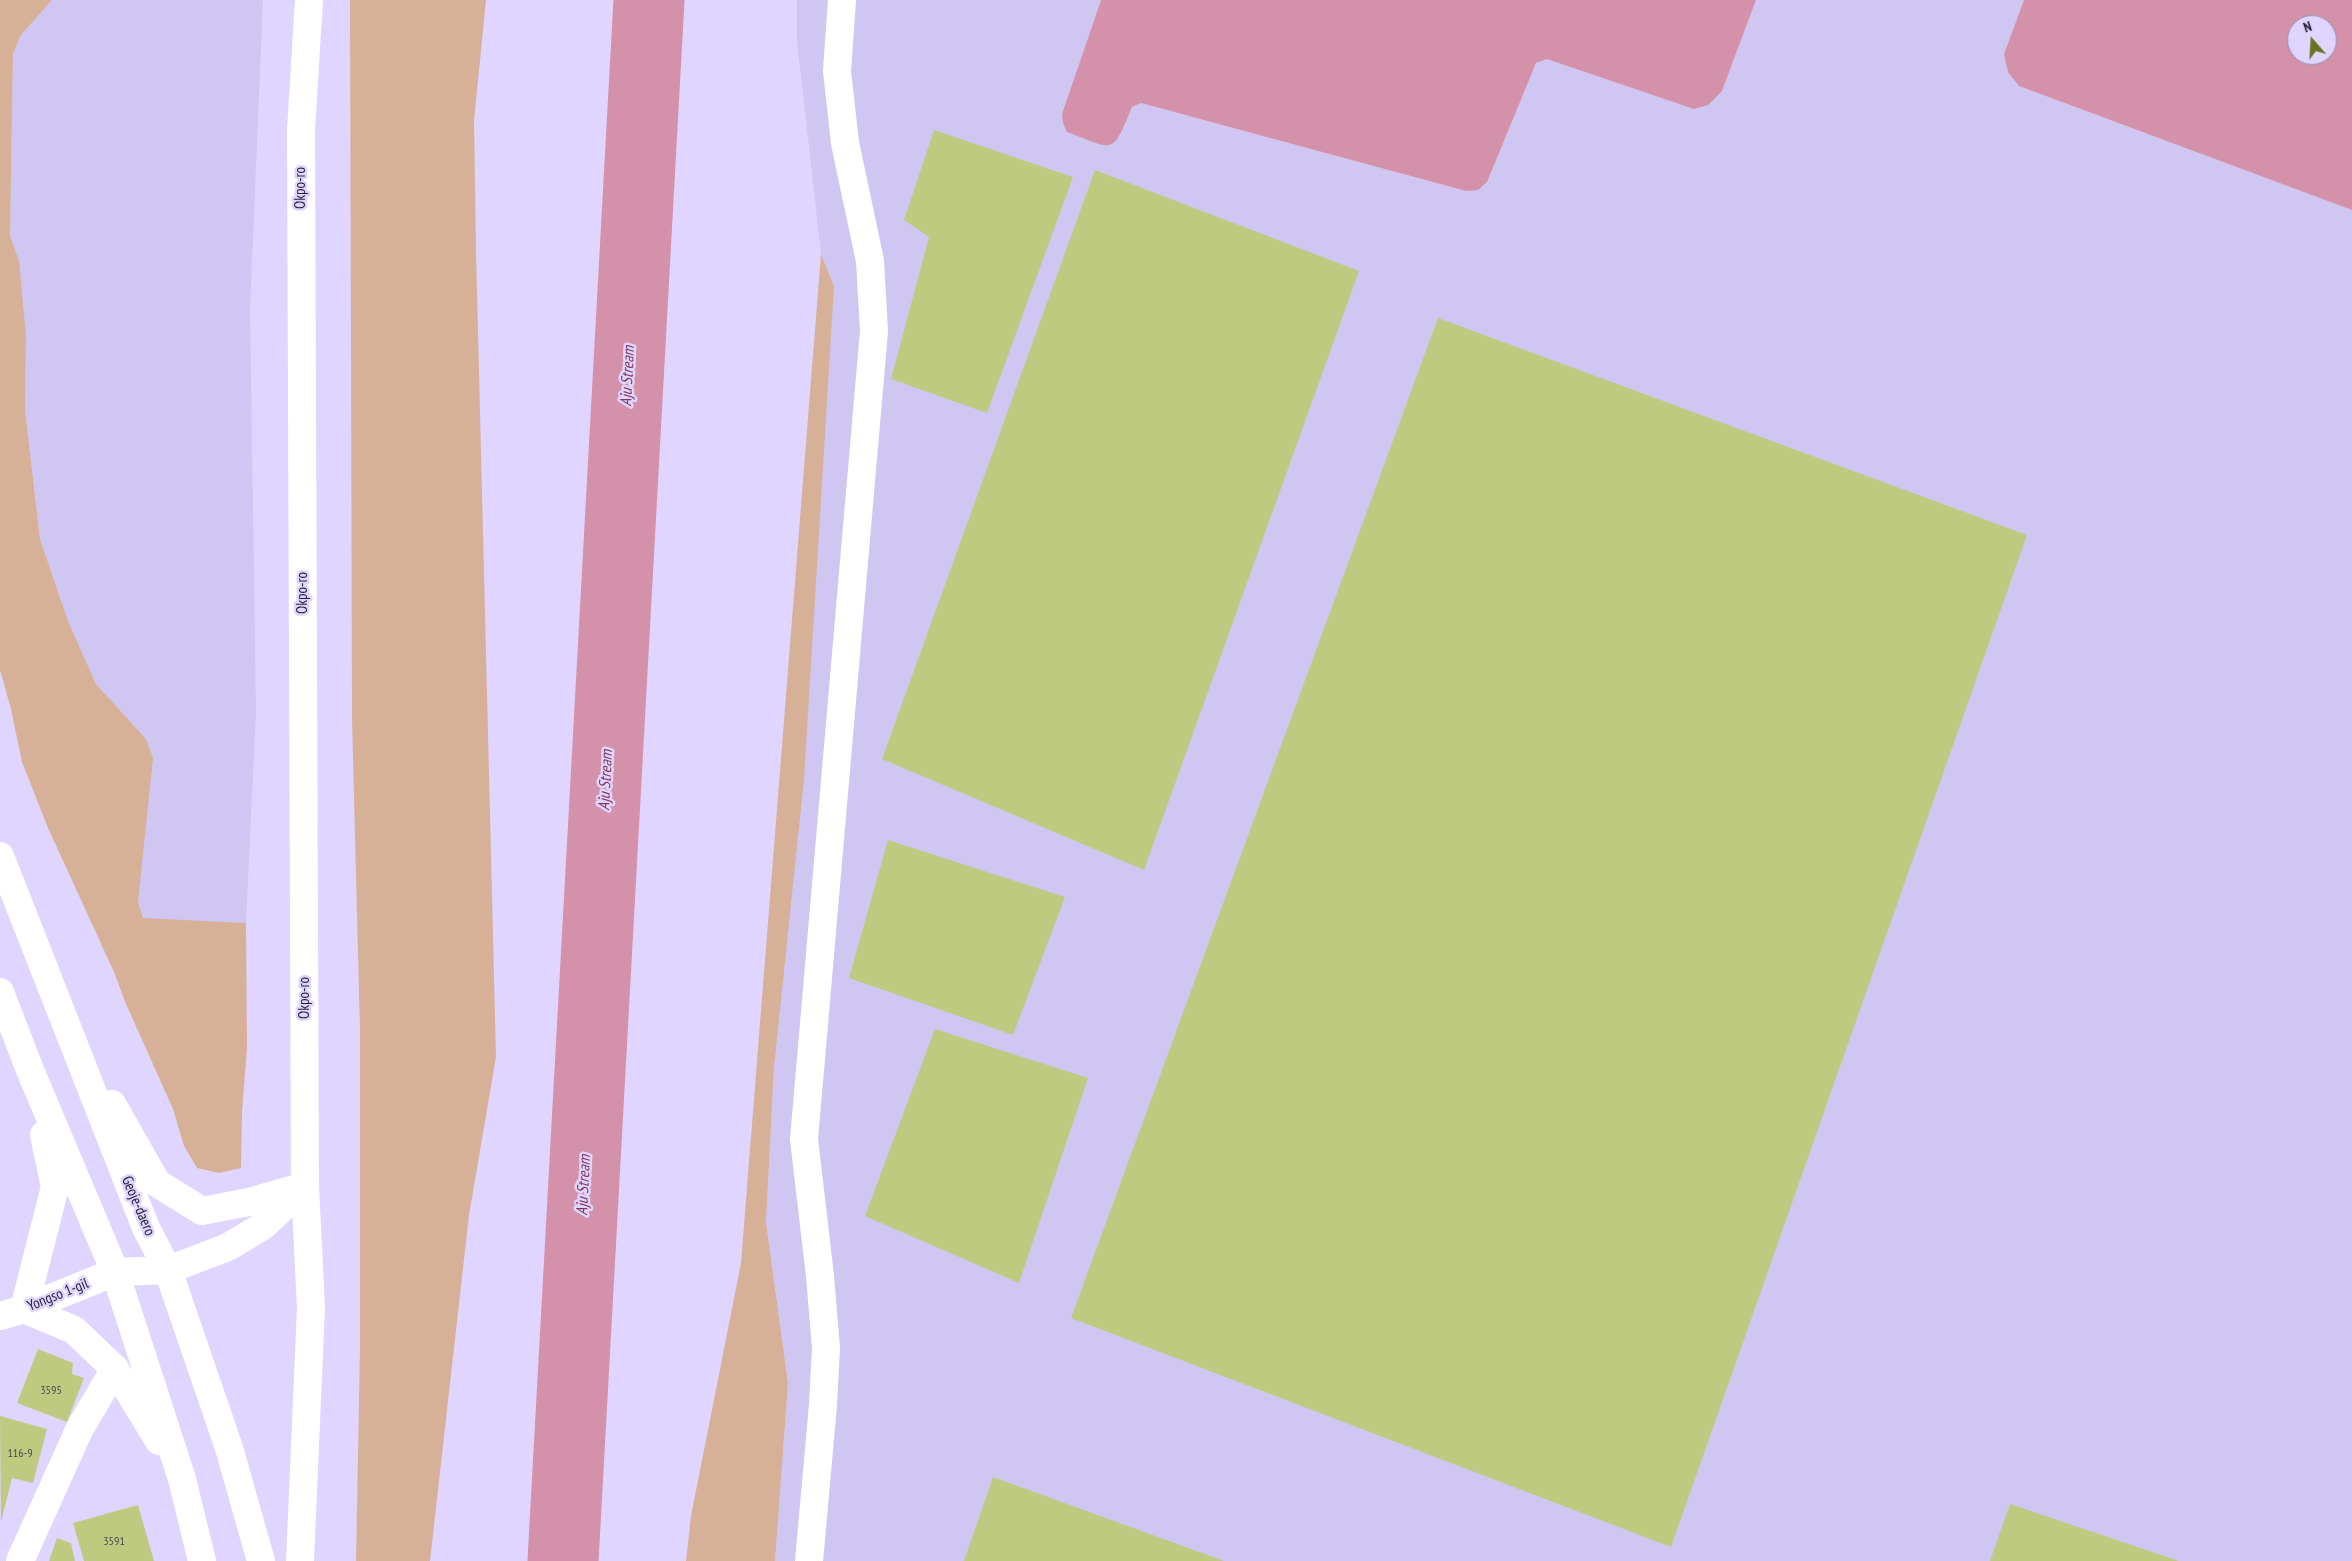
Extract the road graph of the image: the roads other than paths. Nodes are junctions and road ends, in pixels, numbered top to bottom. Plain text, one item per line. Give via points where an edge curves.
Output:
1 (309, 0) edge
2 (842, 0) edge
3 (0, 856) edge
4 (0, 992) edge
5 (65, 1023) junction
6 (30, 1070) junction
7 (306, 1186) junction
8 (168, 1270) junction
9 (116, 1272) junction
10 (12, 1313) edge
11 (115, 1369) junction
12 (182, 1480) junction
13 (20, 1561) edge
14 (202, 1561) edge
15 (261, 1561) edge
16 (300, 1561) edge
17 (809, 1561) edge

1 - 7 street, Okpo-ro via 301,130
2 - 17 street via 837,71 845,143 870,261 874,331 804,1139 826,1348
3 - 5 street, Geoje-daero
4 - 6 street
5 - 7 street via 158,1183 202,1212
5 - 8 street, Geoje-daero via 146,1228
6 - 9 street
6 - 10 street via 55,1187
7 - 8 street via 263,1226 228,1247
7 - 16 street, Okpo-ro via 311,1308
8 - 9 street
8 - 15 street, Geoje-daero via 229,1448
9 - 10 street, Yongso 1-gil
9 - 12 street
10 - 11 street via 74,1330
11 - 12 street
11 - 13 street via 80,1428
12 - 14 street

